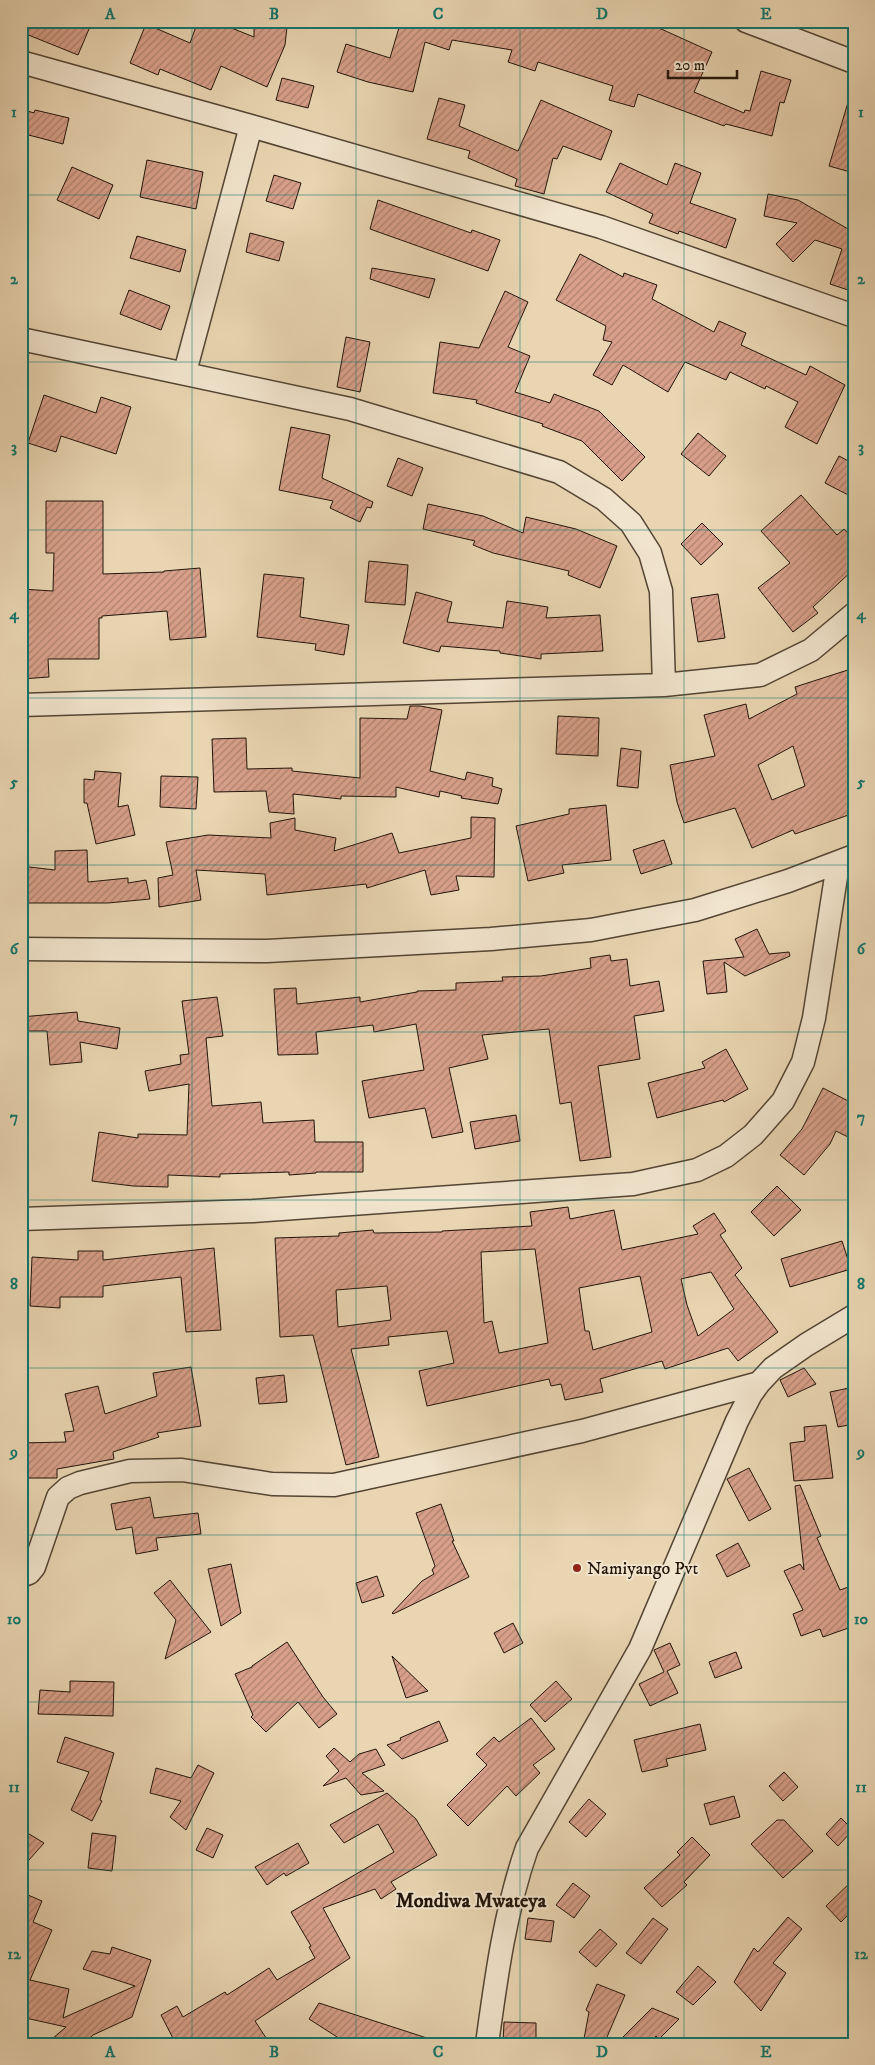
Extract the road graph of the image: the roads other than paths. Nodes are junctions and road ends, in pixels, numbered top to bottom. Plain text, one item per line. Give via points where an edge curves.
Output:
1 (746, 21) edge
2 (21, 62) edge
3 (854, 62) edge
4 (251, 126) junction
5 (854, 316) edge
6 (21, 339) edge
7 (185, 372) junction
8 (854, 614) edge
9 (664, 685) junction
10 (21, 705) edge
11 (846, 860) edge
12 (21, 949) edge
13 (21, 1219) edge
14 (854, 1316) edge
15 (759, 1383) junction
16 (21, 1576) edge
17 (487, 2044) edge

1 - 3 street
2 - 4 street
4 - 5 street via 601,228
4 - 7 street
6 - 7 street
7 - 9 street via 350,409 491,451 559,472 604,499 631,523 650,553 661,591
8 - 9 street via 812,650 760,675
9 - 10 street
11 - 12 street via 695,910 591,930 491,939 267,951
11 - 13 street via 803,1062 783,1101 753,1135 726,1156 697,1170 633,1184 253,1210
14 - 15 street via 773,1368
15 - 16 street via 582,1430 334,1485 272,1484 182,1470 130,1471 80,1484 68,1488 58,1497 34,1567 30,1573
15 - 17 street via 737,1422 640,1649 527,1848 519,1870 497,1971

